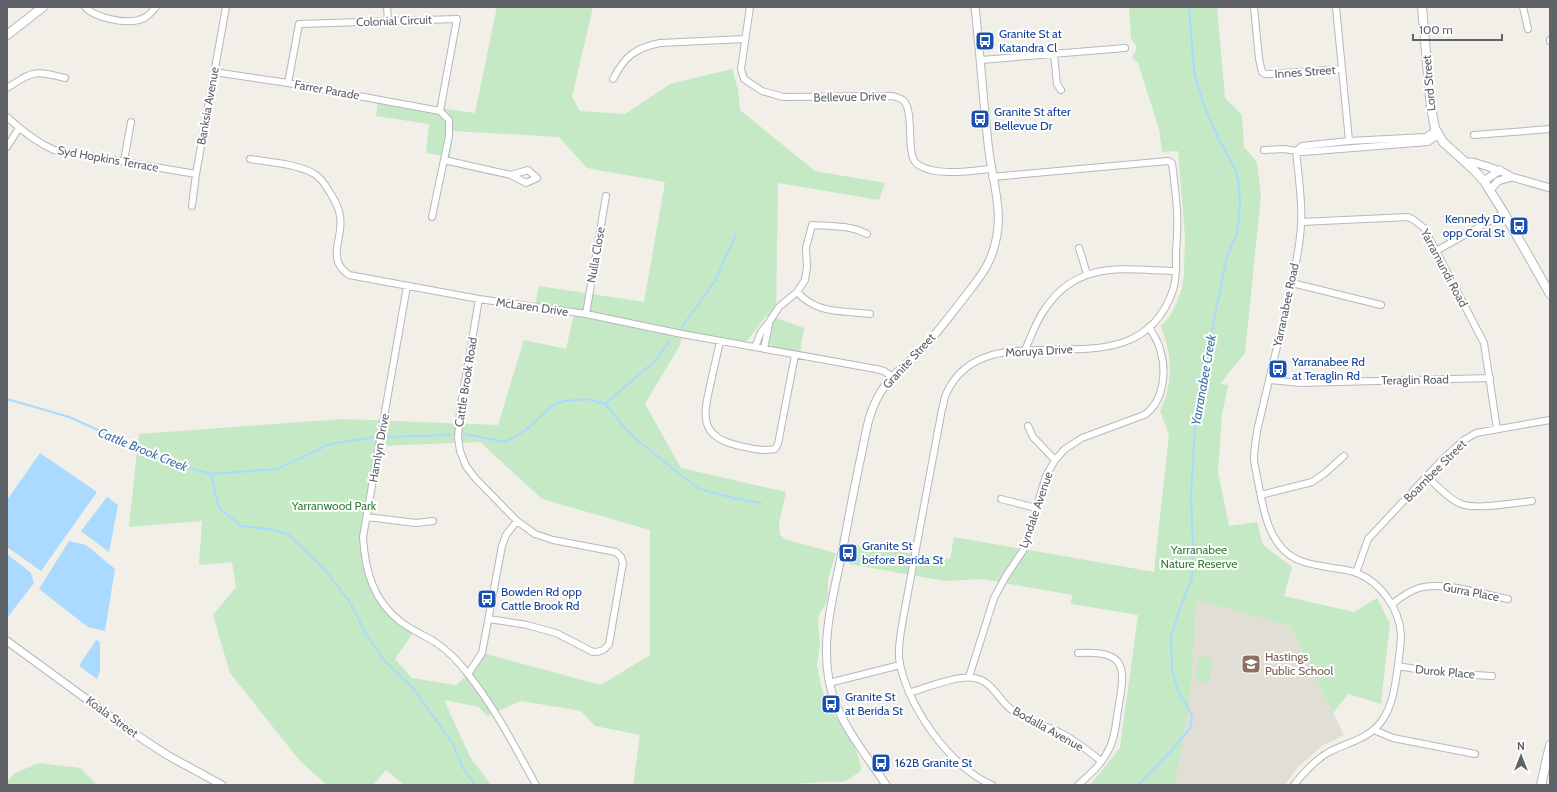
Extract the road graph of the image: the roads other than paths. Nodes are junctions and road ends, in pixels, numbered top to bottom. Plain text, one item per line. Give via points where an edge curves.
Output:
1 (43, 7) edge
2 (85, 7) edge
3 (156, 7) edge
4 (226, 7) edge
5 (387, 7) edge
6 (750, 7) edge
7 (975, 7) edge
8 (1254, 7) edge
9 (1336, 7) edge
10 (1422, 7) edge
11 (1523, 7) edge
12 (388, 21) junction
13 (1528, 29) dead end
14 (7, 36) edge
15 (745, 39) junction
16 (1125, 48) dead end
17 (1054, 54) junction
18 (981, 60) junction
19 (1342, 69) junction
20 (214, 72) junction
21 (65, 78) dead end
22 (613, 79) dead end
23 (288, 83) junction
24 (7, 88) edge
25 (1061, 90) dead end
26 (440, 110) junction
27 (7, 117) edge
28 (131, 122) dead end
29 (19, 128) junction
30 (1550, 128) edge
31 (1437, 132) junction
32 (1474, 136) dead end
33 (1349, 141) junction
34 (7, 147) edge
35 (1264, 150) dead end
36 (1296, 151) junction
37 (250, 159) dead end
38 (990, 159) junction
39 (444, 160) junction
40 (124, 161) junction
41 (1465, 162) junction
42 (991, 169) junction
43 (979, 170) junction
44 (1500, 170) junction
45 (196, 174) junction
46 (511, 175) dead end
47 (992, 177) junction
48 (1512, 177) junction
49 (1484, 182) junction
50 (1550, 188) edge
51 (1490, 190) junction
52 (606, 196) dead end
53 (192, 206) dead end
54 (1504, 213) junction
55 (432, 217) dead end
56 (1301, 222) junction
57 (867, 234) dead end
58 (1079, 248) dead end
59 (1436, 251) junction
60 (1176, 271) junction
61 (1086, 274) junction
62 (1292, 283) junction
63 (407, 286) junction
64 (797, 292) junction
65 (1550, 294) edge
66 (479, 299) junction
67 (1381, 305) dead end
68 (586, 314) junction
69 (870, 314) dead end
70 (769, 322) junction
71 (1149, 327) junction
72 (720, 341) junction
73 (755, 347) junction
74 (764, 349) junction
75 (1025, 350) junction
76 (795, 354) junction
77 (892, 377) junction
78 (1490, 378) junction
79 (1269, 380) junction
80 (1550, 420) edge
81 (1028, 426) dead end
82 (1497, 429) junction
83 (1344, 456) dead end
84 (1055, 460) junction
85 (1427, 477) junction
86 (1261, 495) junction
87 (1001, 499) dead end
88 (1532, 501) dead end
89 (1036, 508) junction
90 (367, 517) junction
91 (433, 521) dead end
92 (517, 521) junction
93 (1356, 573) junction
94 (1508, 599) dead end
95 (1392, 604) junction
96 (489, 619) junction
97 (7, 641) edge
98 (1078, 653) dead end
99 (900, 665) junction
100 (1398, 666) junction
101 (468, 674) junction
102 (1492, 676) dead end
103 (969, 677) junction
104 (829, 683) junction
105 (909, 693) junction
106 (1374, 730) junction
107 (1550, 745) edge
108 (1474, 754) dead end
109 (1101, 761) junction
110 (222, 785) edge
111 (536, 785) edge
112 (886, 785) edge
113 (992, 785) edge
114 (1078, 785) edge
115 (1294, 785) edge
116 (1541, 785) edge

1 - 14 main road
2 - 3 street via 94,14 131,22 149,16
4 - 20 street, Banksia Avenue
5 - 12 street
6 - 15 street, Bellevue Drive
7 - 18 street, Granite Street
8 - 19 street, Innes Street via 1262,72 1270,74
9 - 19 street
10 - 31 main road, Lord Street via 1431,108
11 - 13 street
12 - 23 street, Colonial Circuit via 299,24
12 - 26 street, Colonial Circuit via 457,19
15 - 22 street via 660,43 648,46 636,50 627,57
15 - 43 street, Bellevue Drive via 741,69 744,79 762,91 783,97 893,96 903,100 908,107 912,154 917,163 926,168 948,172
16 - 17 street
17 - 18 street
17 - 25 street via 1057,84
18 - 38 street, Granite Street
19 - 33 street
20 - 23 street, Farrer Parade
20 - 45 street, Banksia Avenue
21 - 24 street via 43,72 33,73
23 - 26 street, Farrer Parade
26 - 39 street via 449,120
27 - 29 street, Syd Hopkins Terrace
28 - 40 street
29 - 34 street
29 - 40 street, Syd Hopkins Terrace via 54,150
30 - 32 street
31 - 33 street via 1426,137
31 - 36 street via 1428,142
31 - 41 main road via 1446,146
33 - 36 street via 1302,146
35 - 36 street
36 - 56 street, Yarranabee Road via 1302,204
37 - 63 street, McLaren Drive via 304,168 323,182 333,197 340,215 337,260 340,269 348,275
38 - 42 street, Granite Street
38 - 43 street
39 - 46 street
39 - 55 street
40 - 45 street, Syd Hopkins Terrace
41 - 44 street
41 - 49 main road
42 - 43 street, Bellevue Drive
42 - 47 street, Granite Street
44 - 48 street
44 - 49 street
45 - 53 street, Banksia Avenue
47 - 60 street, Moruya Drive via 1168,161 1172,163 1177,212
47 - 77 street, Granite Street via 998,201 998,216 994,247 989,261 977,281 920,352
48 - 50 street
48 - 51 street via 1498,181
49 - 51 main road
51 - 54 main road
52 - 68 street, Nulla Close
54 - 59 street
54 - 65 main road
56 - 59 street, Yarramundi Road via 1408,217 1424,228
56 - 62 street, Yarranabee Road
57 - 64 street via 845,226 812,225 806,248 805,280
58 - 61 street
59 - 78 street, Yarramundi Road via 1484,343
60 - 61 street via 1117,269
60 - 71 street, Moruya Drive via 1167,303
61 - 75 street via 1063,288 1051,300
62 - 67 street
62 - 79 street, Yarranabee Road
63 - 66 street, McLaren Drive
63 - 90 street, Hamlyn Drive
64 - 69 street via 817,307 835,312
64 - 70 street via 779,307
66 - 68 street, McLaren Drive
66 - 92 street, Cattle Brook Road via 460,411 458,438 462,456 472,475
68 - 72 street, McLaren Drive
70 - 73 street via 760,332
70 - 74 street
71 - 75 street, Moruya Drive via 1138,336 1110,347
71 - 84 street, Lyndale Avenue via 1160,349 1164,368 1160,392 1154,406 1144,415 1082,438 1065,449
72 - 73 street, McLaren Drive
72 - 76 street via 705,408 706,423 723,442 762,450 775,448 778,444
73 - 74 street, McLaren Drive
74 - 76 street, McLaren Drive
75 - 99 street, Moruya Drive via 1004,352 974,362 964,369 946,392 903,619 899,649
76 - 77 street, McLaren Drive via 876,369
77 - 104 street, Granite Street via 878,396 867,425 827,634
78 - 79 street, Teraglin Road via 1300,383
78 - 82 street, Yarramundi Road
79 - 86 street, Yarranabee Road via 1254,452
80 - 82 street, Boambee Street
81 - 84 street via 1033,437
82 - 85 street, Boambee Street via 1470,436 1451,451
83 - 86 street via 1312,482
84 - 89 street, Lyndale Avenue via 1046,476
85 - 88 street via 1462,504 1486,505
85 - 93 street, Boambee Street via 1368,539
86 - 93 street, Yarranabee Road via 1269,528 1286,553 1302,561
87 - 89 street
89 - 103 street, Lyndale Avenue via 1024,549 994,598
90 - 91 street via 416,524
90 - 101 street, Hamlyn Drive via 363,537 364,560 381,603 401,622 436,643
92 - 96 street via 506,535 502,546
92 - 96 street, Cattle Brook Road via 535,534 616,552 621,557 623,563 609,644 600,652 593,652 556,634 527,625
93 - 95 street, Yarranabee Road via 1374,584
94 - 95 street, Gurra Place via 1431,585 1417,588
95 - 100 street, Yarranabee Road via 1401,634
96 - 101 street via 482,653
97 - 110 street, Koala Street via 167,756
98 - 109 street via 1096,653 1111,657 1121,666 1123,673 1112,739 1108,752
99 - 104 street
99 - 105 street, Moruya Drive
100 - 102 street, Durok Place via 1439,673
100 - 106 street, Yarranabee Road via 1388,709
101 - 111 street, Hamlyn Drive via 502,724
103 - 105 street
103 - 109 street, Bodalla Avenue via 987,683 1016,714 1067,736
104 - 112 street, Granite Street via 845,722
105 - 113 street, Moruya Drive via 917,709 948,752 971,773
106 - 108 street via 1394,738
106 - 115 street, Yarranabee Road via 1361,739 1320,758
107 - 116 main road
109 - 114 street

